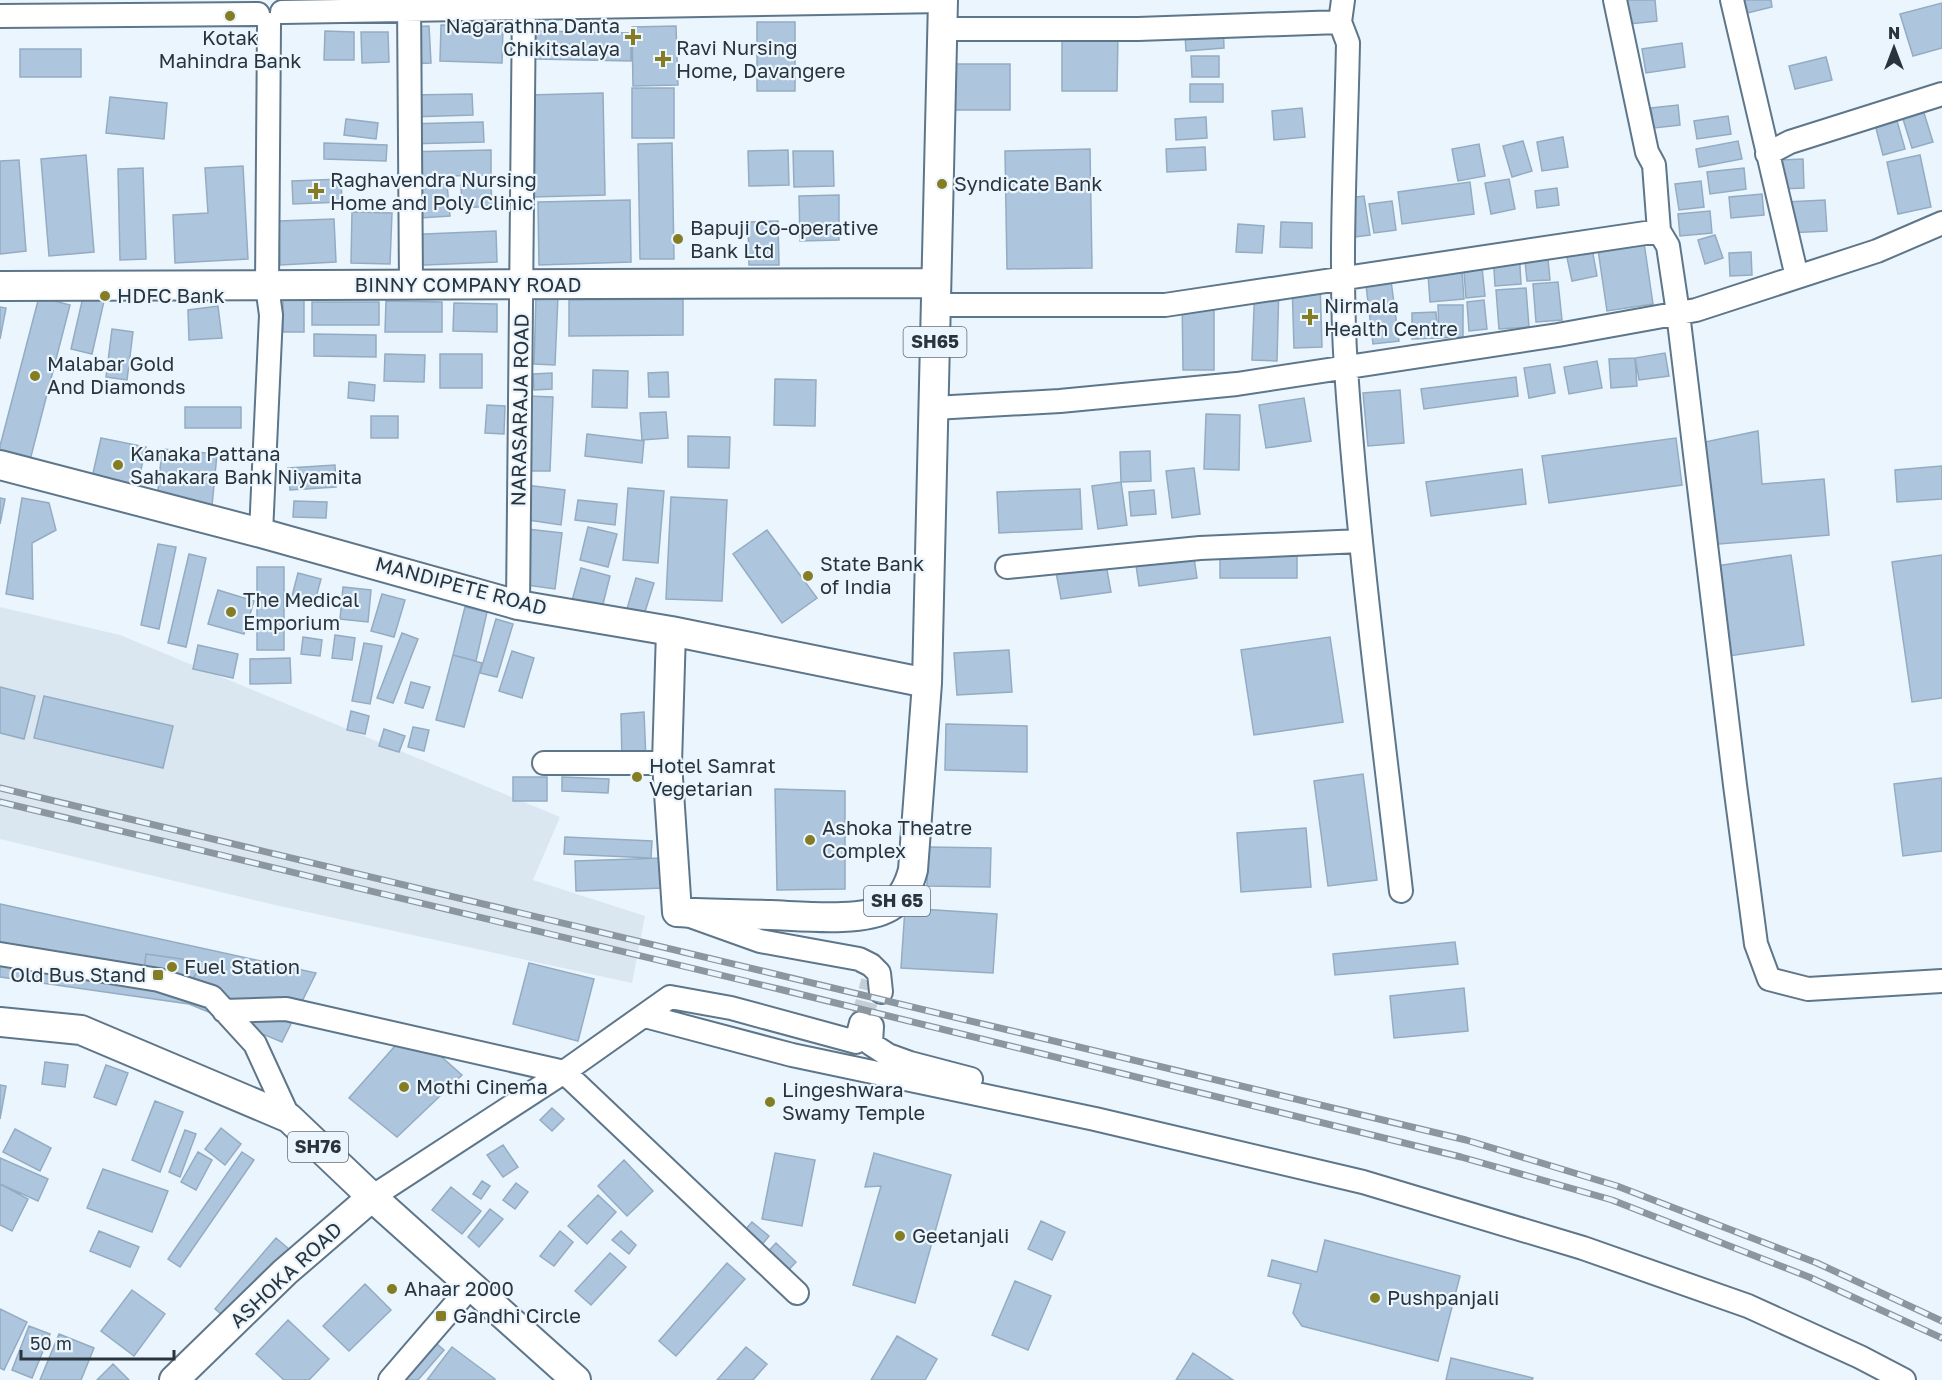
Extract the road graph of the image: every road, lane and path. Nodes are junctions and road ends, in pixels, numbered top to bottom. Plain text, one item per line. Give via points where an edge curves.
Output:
1 (1615, 0) edge
2 (1732, 0) edge
3 (636, 3) edge
4 (524, 4) edge
5 (409, 5) edge
6 (942, 10) edge
7 (1341, 11) edge
8 (0, 16) edge
9 (270, 17) junction
10 (1942, 94) edge
11 (1767, 154) junction
12 (1942, 223) edge
13 (1659, 231) junction
14 (1797, 277) junction
15 (1344, 279) junction
16 (267, 285) junction
17 (411, 285) junction
18 (521, 285) junction
19 (0, 286) edge
20 (936, 294) junction
21 (1678, 313) junction
22 (1346, 368) junction
23 (934, 408) junction
24 (0, 465) edge
25 (261, 533) junction
26 (1361, 541) junction
27 (1007, 567) dead end
28 (518, 605) junction
29 (671, 631) junction
30 (927, 683) junction
31 (544, 763) dead end
32 (667, 763) junction
33 (1401, 891) dead end
34 (680, 912) junction
35 (0, 954) edge
36 (1942, 981) edge
37 (876, 987) dead end
38 (224, 1011) junction
39 (645, 1016) junction
40 (0, 1022) edge
41 (564, 1072) junction
42 (996, 1098) junction
43 (289, 1119) junction
44 (372, 1197) junction
45 (471, 1286) junction
46 (797, 1293) dead end
47 (174, 1380) edge
48 (390, 1380) edge
49 (576, 1380) edge
50 (1904, 1380) edge

1 - 13 street via 1647,152 1654,165
2 - 11 street
3 - 4 street
3 - 6 street
4 - 5 street
4 - 18 street, NARASARAJA ROAD
5 - 9 street
5 - 17 street
6 - 7 street via 1138,29
6 - 20 main road, SH65
7 - 15 street via 1347,43
8 - 9 street
9 - 16 street
10 - 11 street via 1790,142
11 - 14 street
12 - 14 street via 1877,251
13 - 15 street
13 - 21 street via 1668,246
14 - 21 street
15 - 20 street via 1165,305
15 - 22 street
16 - 17 main road, BINNY COMPANY ROAD
16 - 19 main road, BINNY COMPANY ROAD
16 - 25 street via 271,315
17 - 18 main road, BINNY COMPANY ROAD
18 - 20 main road, BINNY COMPANY ROAD
18 - 28 street, NARASARAJA ROAD
20 - 23 main road, SH65
21 - 22 street
21 - 36 street via 1756,944 1769,979 1808,989
22 - 23 street via 1060,401
22 - 26 street
23 - 30 main road, SH65
24 - 25 main road, MANDIPETE ROAD
25 - 28 main road, MANDIPETE ROAD
26 - 27 street via 1200,548
26 - 33 street
28 - 29 main road, MANDIPETE ROAD
29 - 30 main road, MANDIPETE ROAD
29 - 32 main road
30 - 34 main road, SH 65 via 913,870 901,897 875,913 838,917
31 - 32 street
32 - 34 main road
34 - 37 street via 734,939 864,967
35 - 38 street via 159,980 212,997
38 - 41 street via 286,1009
38 - 43 street via 255,1044
39 - 41 street
39 - 42 street via 792,1055
39 - 42 street via 670,997 732,1008 856,1042 866,1024 871,1044 888,1055 994,1086 998,1089
40 - 43 main road, SH76 via 81,1030
41 - 44 street
41 - 46 street
42 - 50 street via 1363,1182 1583,1248 1748,1306
43 - 44 main road, SH76
44 - 45 main road, SH76
44 - 47 main road, ASHOKA ROAD via 285,1272
45 - 48 street
45 - 49 main road, SH76

